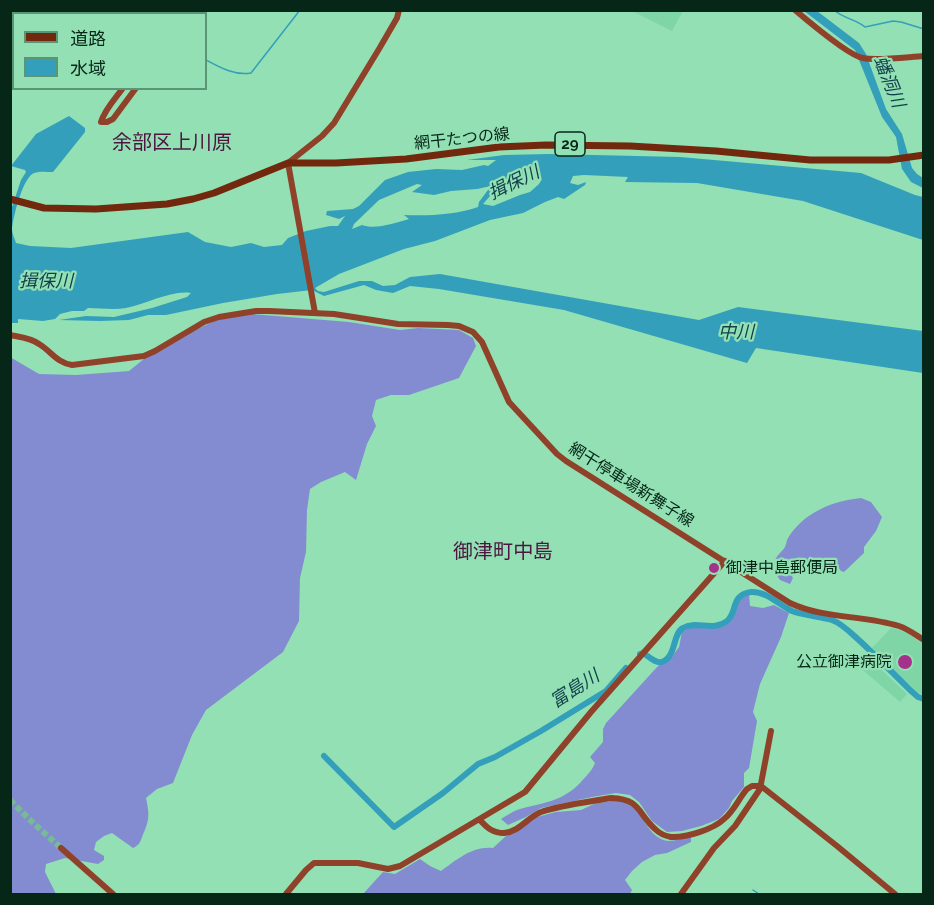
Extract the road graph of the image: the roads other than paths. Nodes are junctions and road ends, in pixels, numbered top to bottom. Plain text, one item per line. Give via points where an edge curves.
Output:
1 (399, 10) edge
2 (795, 10) edge
3 (924, 56) edge
4 (121, 90) edge
5 (135, 90) edge
6 (924, 155) edge
7 (289, 166) junction
8 (10, 199) edge
9 (315, 311) junction
10 (10, 335) edge
11 (725, 561) junction
12 (924, 640) edge
13 (771, 730) dead end
14 (761, 786) junction
15 (480, 820) junction
16 (61, 848) tunnel mouth
17 (113, 894) edge
18 (286, 894) edge
19 (681, 894) edge
20 (895, 894) edge

1 - 7 street via 334,123
2 - 3 street via 860,58
4 - 5 street via 101,122 113,119
6 - 7 main road, 網干たつの線 / 29 via 889,160 810,160 565,144
7 - 8 main road, 網干たつの線 / 29 via 193,200 167,204 44,208
7 - 9 street
9 - 10 street, 網干停車場新舞子線 via 269,310 219,317 197,325 149,354 72,365 62,363 41,344
9 - 11 street, 網干停車場新舞子線 via 398,324 468,329 482,342 509,402 556,454
11 - 12 street, 網干停車場新舞子線 via 801,607 898,626
11 - 15 street via 525,792
13 - 14 street
14 - 15 street via 747,789 720,823 687,836 664,836 634,804 620,798 538,813 507,833 492,831
14 - 19 street
14 - 20 street
15 - 18 street via 393,868 314,863
16 - 17 street

